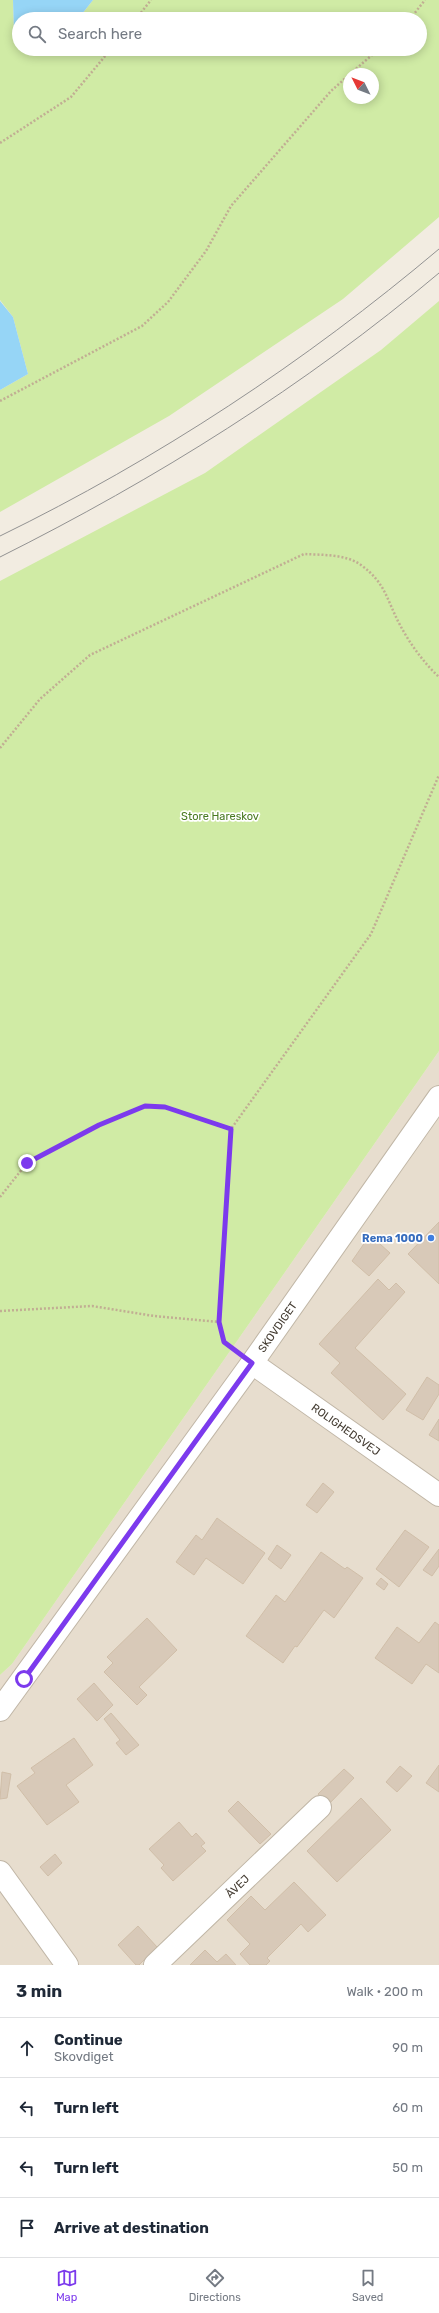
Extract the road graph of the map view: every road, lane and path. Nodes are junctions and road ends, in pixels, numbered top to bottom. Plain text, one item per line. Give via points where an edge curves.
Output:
1 (151, 0) edge
2 (425, 0) edge
3 (142, 12) edge
4 (416, 12) edge
5 (105, 56) edge
6 (371, 56) edge
7 (358, 68) edge
8 (343, 81) edge
9 (0, 143) edge
10 (0, 401) edge
11 (439, 677) edge
12 (0, 748) edge
13 (439, 775) edge
14 (439, 1097) edge
15 (231, 1129) junction
16 (0, 1197) edge
17 (0, 1311) edge
18 (219, 1322) junction
19 (252, 1363) junction
20 (439, 1495) edge
21 (0, 1710) edge
22 (320, 1807) dead end
23 (0, 1872) edge
24 (67, 1965) edge
25 (155, 1965) edge

1 - 3 path
2 - 4 path
5 - 9 path via 71,96
6 - 7 path
8 - 10 path via 331,91 231,206 201,257 168,302 142,326
11 - 12 path via 400,626 384,588 360,564 336,556 304,554 90,655 40,699
13 - 15 path via 371,934
14 - 19 street, SKOVDIGET
15 - 16 path via 165,1107 145,1106 99,1125 27,1163
15 - 18 path
17 - 18 path via 92,1306 154,1316
18 - 19 path via 224,1342
19 - 20 street, ROLIGHEDSVEJ
19 - 21 street, SKOVDIGET
22 - 25 street, ÅVEJ
23 - 24 street

